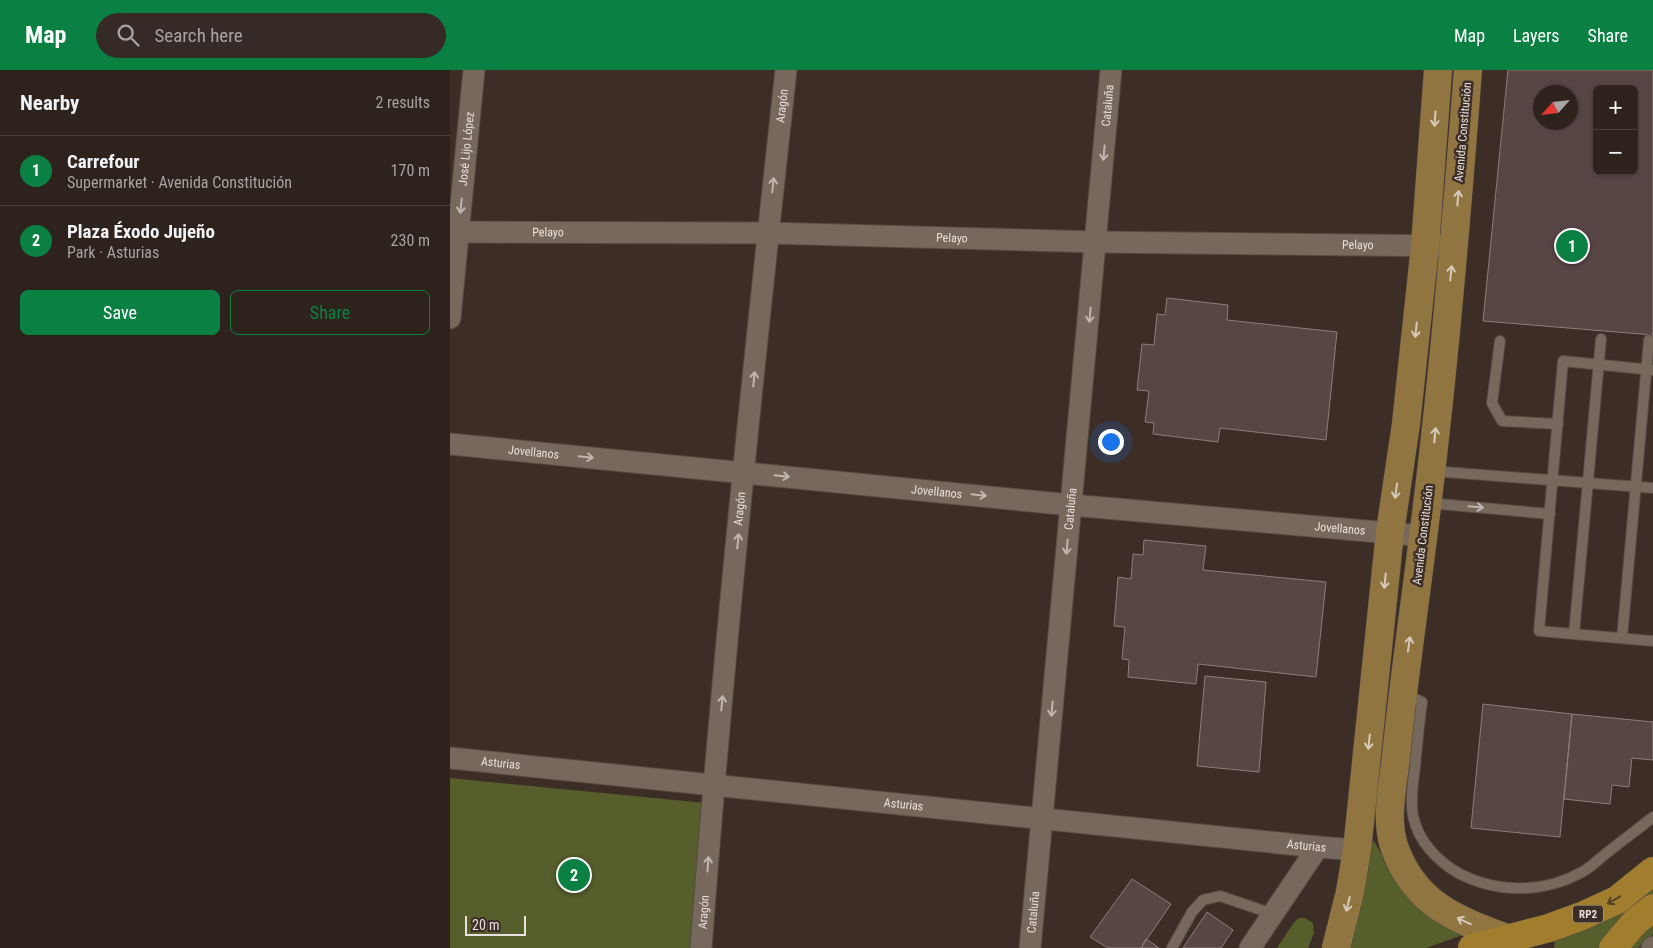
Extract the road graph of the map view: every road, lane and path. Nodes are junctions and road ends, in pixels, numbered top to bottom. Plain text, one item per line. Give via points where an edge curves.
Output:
1 (474, 70) edge
2 (786, 70) edge
3 (1112, 70) edge
4 (1438, 70) edge
5 (1468, 70) edge
6 (454, 232) edge
7 (768, 233) junction
8 (1096, 242) junction
9 (1425, 246) junction
10 (1454, 246) junction
11 (450, 318) edge
12 (1601, 339) dead end
13 (1649, 340) dead end
14 (1500, 342) dead end
15 (1599, 365) junction
16 (1650, 370) edge
17 (1558, 424) junction
18 (450, 444) edge
19 (1431, 471) junction
20 (744, 472) junction
21 (1552, 480) junction
22 (1588, 482) junction
23 (1636, 486) junction
24 (1653, 488) edge
25 (1427, 503) junction
26 (1072, 505) junction
27 (1550, 514) junction
28 (1390, 532) junction
29 (1424, 536) junction
30 (1574, 634) junction
31 (1622, 638) junction
32 (1653, 641) edge
33 (1402, 692) junction
34 (450, 758) edge
35 (713, 784) junction
36 (1653, 817) edge
37 (1042, 818) junction
38 (1318, 847) junction
39 (1358, 850) junction
40 (1653, 871) edge
41 (1653, 908) edge
42 (1273, 914) junction
43 (1511, 939) junction
44 (702, 948) edge
45 (1030, 948) edge
46 (1172, 948) edge
47 (1250, 948) edge
48 (1336, 948) edge
49 (1472, 948) edge
50 (1540, 948) edge
51 (1613, 948) edge

1 -> 6 street, José Lijo López
7 -> 2 street, Aragón
3 -> 8 street, Cataluña
4 -> 9 main road
10 -> 5 main road, Avenida Constitución
6 - 7 street, Pelayo
6 - 11 street, José Lijo López
7 - 8 street, Pelayo
20 -> 7 street, Aragón
8 - 9 street, Pelayo
8 -> 26 street, Cataluña
9 - 10 street, Pelayo
9 -> 28 main road via 1406,424
19 -> 10 main road, Avenida Constitución
12 - 15 lane
13 - 16 lane
14 - 17 lane via 1492,403 1502,421
15 - 16 lane
15 - 17 lane via 1563,361
15 - 22 lane
16 - 23 lane
17 - 21 lane
18 -> 20 street, Jovellanos
19 - 21 lane
19 - 25 main road, Avenida Constitución
20 -> 26 street, Jovellanos
35 -> 20 street, Aragón
21 - 22 lane
21 - 27 lane
22 - 23 lane
22 - 30 lane
23 - 24 lane
23 - 31 lane
25 -> 27 lane
25 - 29 main road, Avenida Constitución
26 - 28 street, Jovellanos
26 -> 37 street, Cataluña
27 - 30 lane via 1540,631
28 - 29 street, Jovellanos
28 -> 39 main road
33 -> 29 main road, Avenida Constitución
30 - 31 lane
31 - 32 lane
33 - 36 lane via 1422,702 1412,792 1414,817 1422,839 1437,858 1468,878 1495,886 1525,889 1564,881 1585,870
43 -> 33 main road, Avenida Constitución via 1478,928 1440,908 1408,878 1401,863 1393,843 1390,819
34 - 35 street, Asturias
35 - 37 street, Asturias
44 -> 35 street, Aragón
37 - 38 street, Asturias
37 - 45 street, Cataluña
38 - 39 street, Asturias
38 - 42 street
39 -> 48 main road
40 -> 43 highway, RP2 via 1617,900 1582,916
41 - 51 highway via 1635,922
42 - 46 lane via 1220,896 1203,900 1192,912
42 - 47 street
43 - 49 highway, RP2
43 - 50 highway, Avenida Constitución

